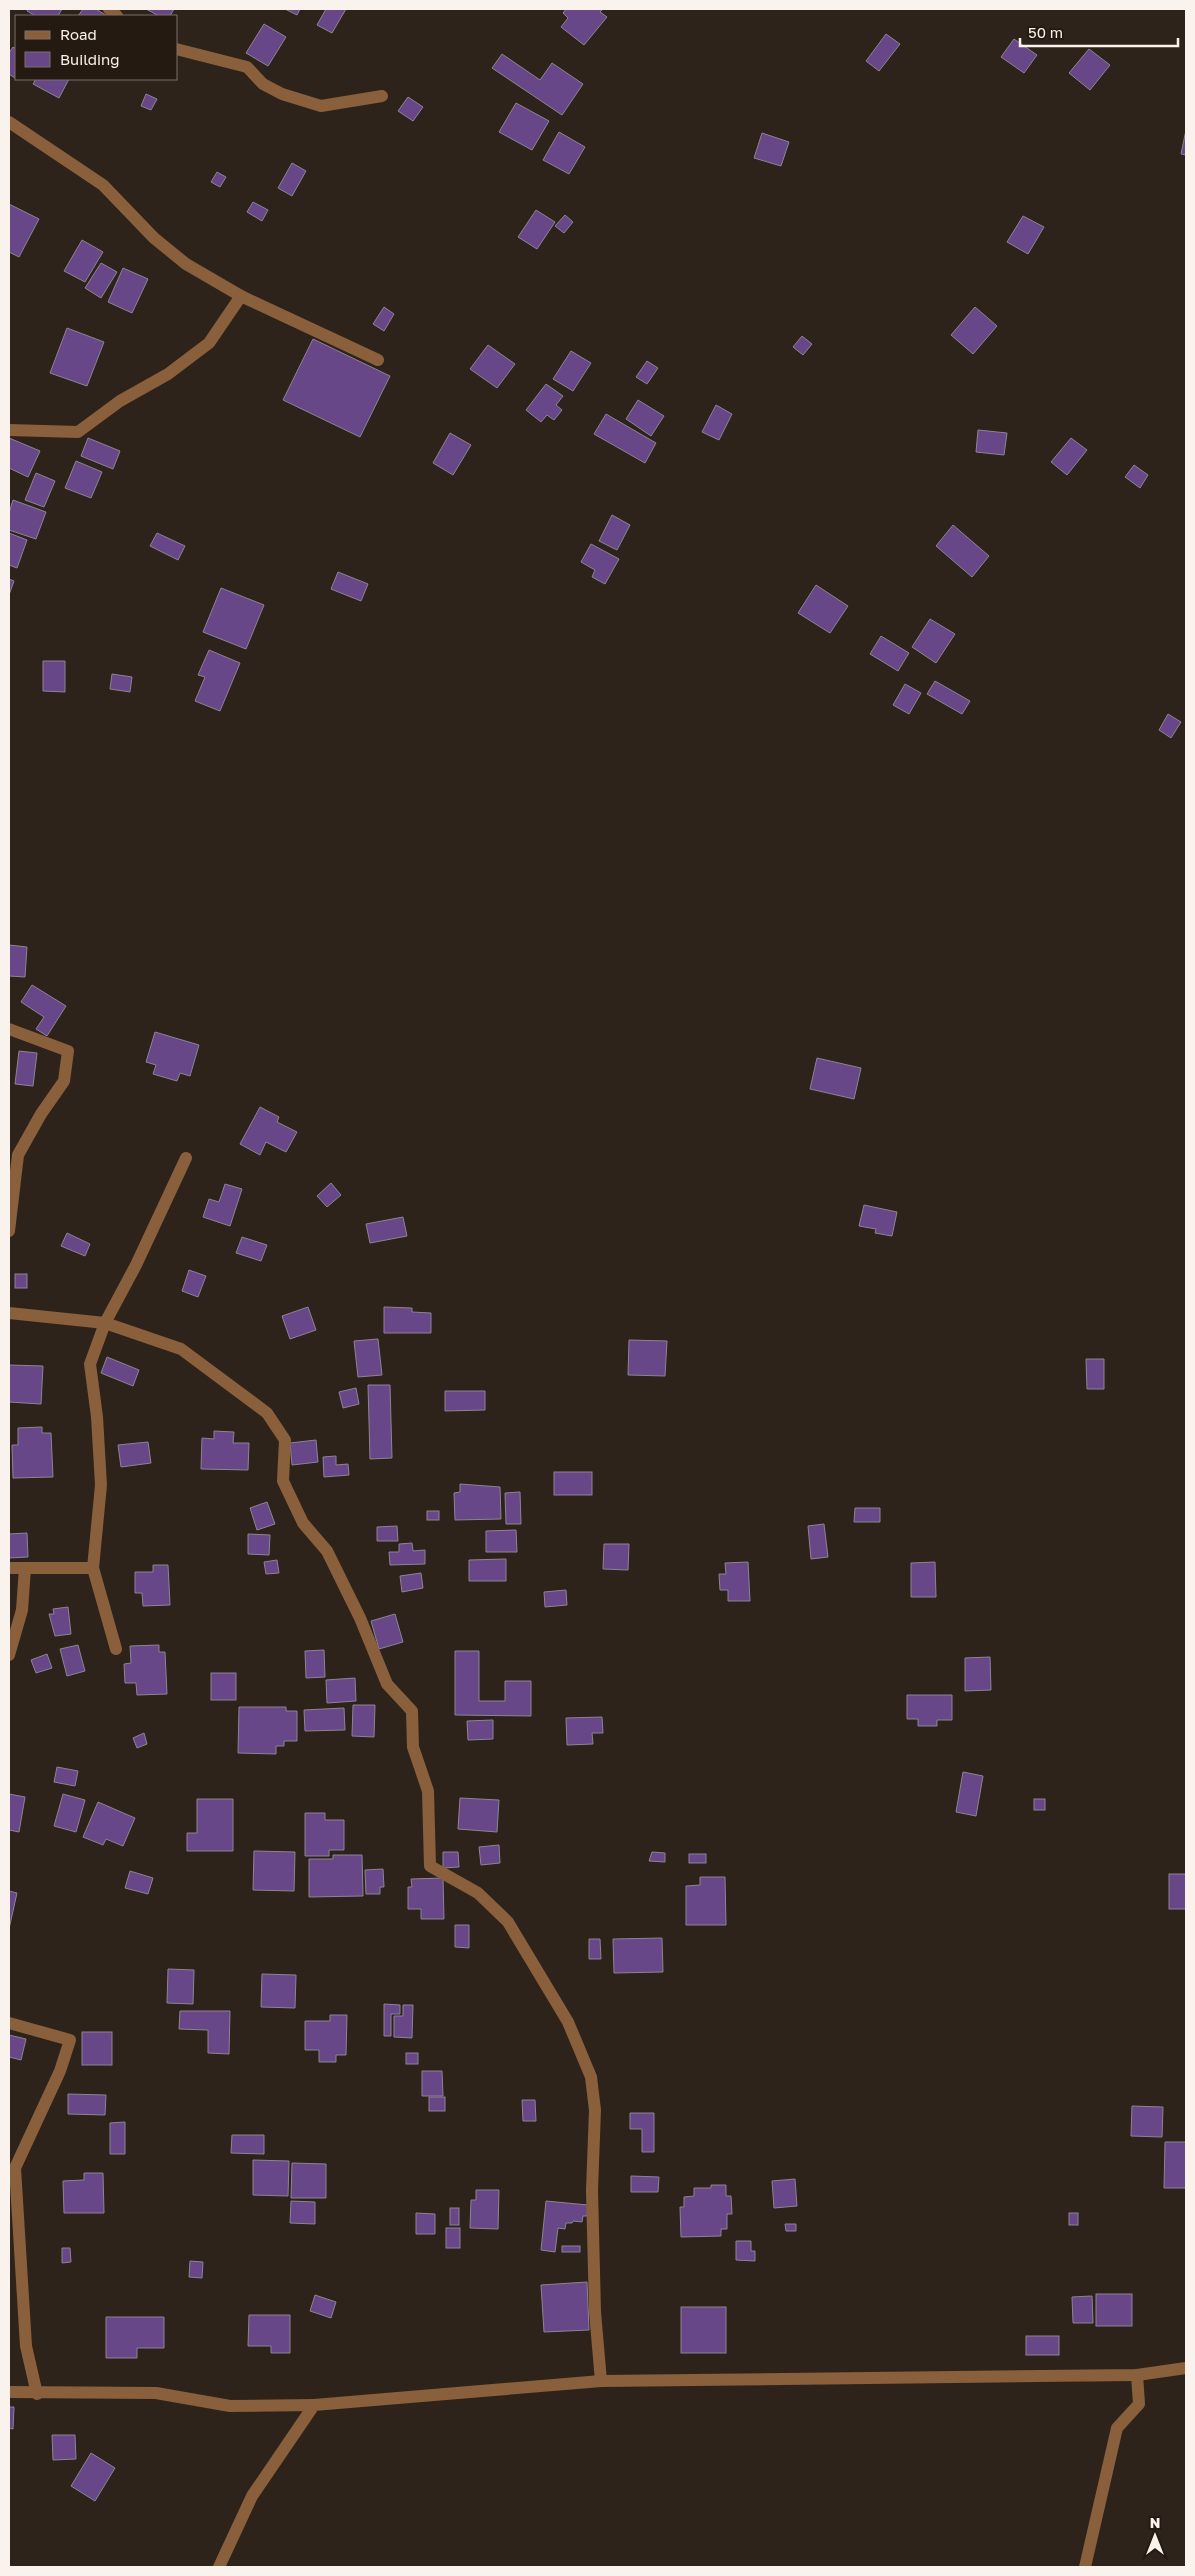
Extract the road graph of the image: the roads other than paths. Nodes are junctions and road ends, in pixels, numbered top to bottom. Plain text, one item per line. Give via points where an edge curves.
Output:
1 (178, 50) edge
2 (382, 96) dead end
3 (9, 122) edge
4 (241, 296) junction
5 (378, 360) dead end
6 (9, 430) edge
7 (9, 1029) edge
8 (186, 1158) dead end
9 (9, 1231) edge
10 (9, 1314) edge
11 (105, 1323) junction
12 (9, 1568) edge
13 (25, 1568) junction
14 (93, 1568) junction
15 (116, 1649) dead end
16 (9, 1655) edge
17 (9, 2023) edge
18 (12, 2168) edge
19 (1186, 2368) edge
20 (1137, 2375) junction
21 (601, 2381) junction
22 (9, 2392) edge
23 (37, 2394) junction
24 (314, 2405) junction
25 (219, 2567) edge
26 (1085, 2567) edge

1 - 2 street via 247,67 263,84 282,94 321,106
3 - 4 street via 103,185 154,238 186,264
4 - 5 street
4 - 6 street via 210,343 78,432
7 - 9 street via 68,1051 64,1081 18,1155
8 - 11 street
10 - 11 street
11 - 14 street via 90,1364 101,1485
11 - 21 street via 181,1349 267,1413 285,1440 283,1480 303,1523 327,1551 360,1618 387,1684 412,1711 413,1747 428,1791 430,1866 478,1893 508,1922 568,2022 591,2077 595,2110 592,2190 595,2312
12 - 13 street
13 - 14 street
13 - 16 street via 22,1610
14 - 15 street
17 - 18 street via 70,2040 60,2070
18 - 23 street via 26,2346
19 - 20 street
20 - 21 street
20 - 26 street via 1139,2404 1117,2428
21 - 24 street
22 - 23 street
23 - 24 street via 156,2393 230,2406
24 - 25 street via 252,2496

